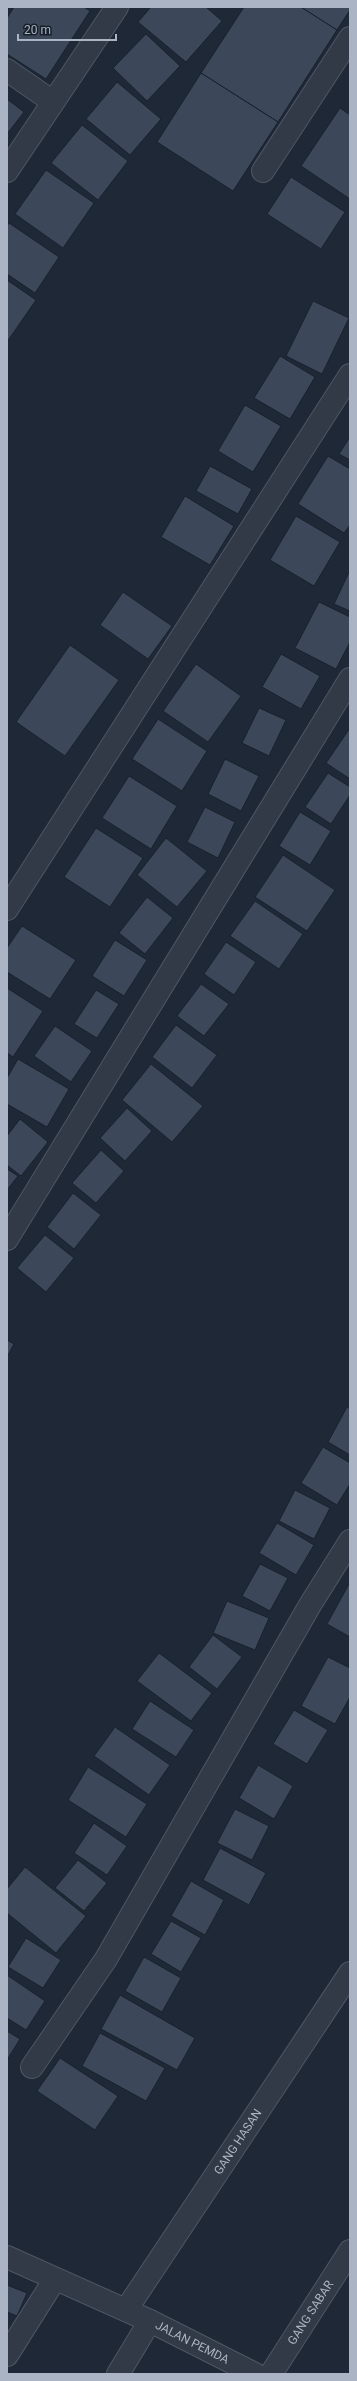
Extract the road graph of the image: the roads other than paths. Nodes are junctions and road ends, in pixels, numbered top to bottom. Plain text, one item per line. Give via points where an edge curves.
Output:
1 (117, 7) edge
2 (350, 38) edge
3 (7, 70) edge
4 (53, 102) junction
5 (7, 171) edge
6 (263, 171) dead end
7 (350, 375) edge
8 (350, 680) edge
9 (7, 909) edge
10 (7, 1239) edge
11 (350, 1541) edge
12 (350, 1973) edge
13 (32, 2067) dead end
14 (350, 2251) edge
15 (7, 2257) edge
16 (55, 2279) junction
17 (126, 2310) junction
18 (150, 2321) junction
19 (7, 2355) edge
20 (118, 2374) edge
21 (255, 2374) edge
22 (271, 2374) edge

1 - 4 street
2 - 6 street
3 - 4 street
4 - 5 street
7 - 9 street
8 - 10 street
11 - 13 street via 310,1605 106,1959
12 - 17 street, GANG HASAN
14 - 22 street, GANG SABAR
15 - 16 street, JALAN PEMDA
16 - 17 street, JALAN PEMDA
16 - 19 street
17 - 18 street, JALAN PEMDA
18 - 20 street
18 - 21 street, JALAN PEMDA

